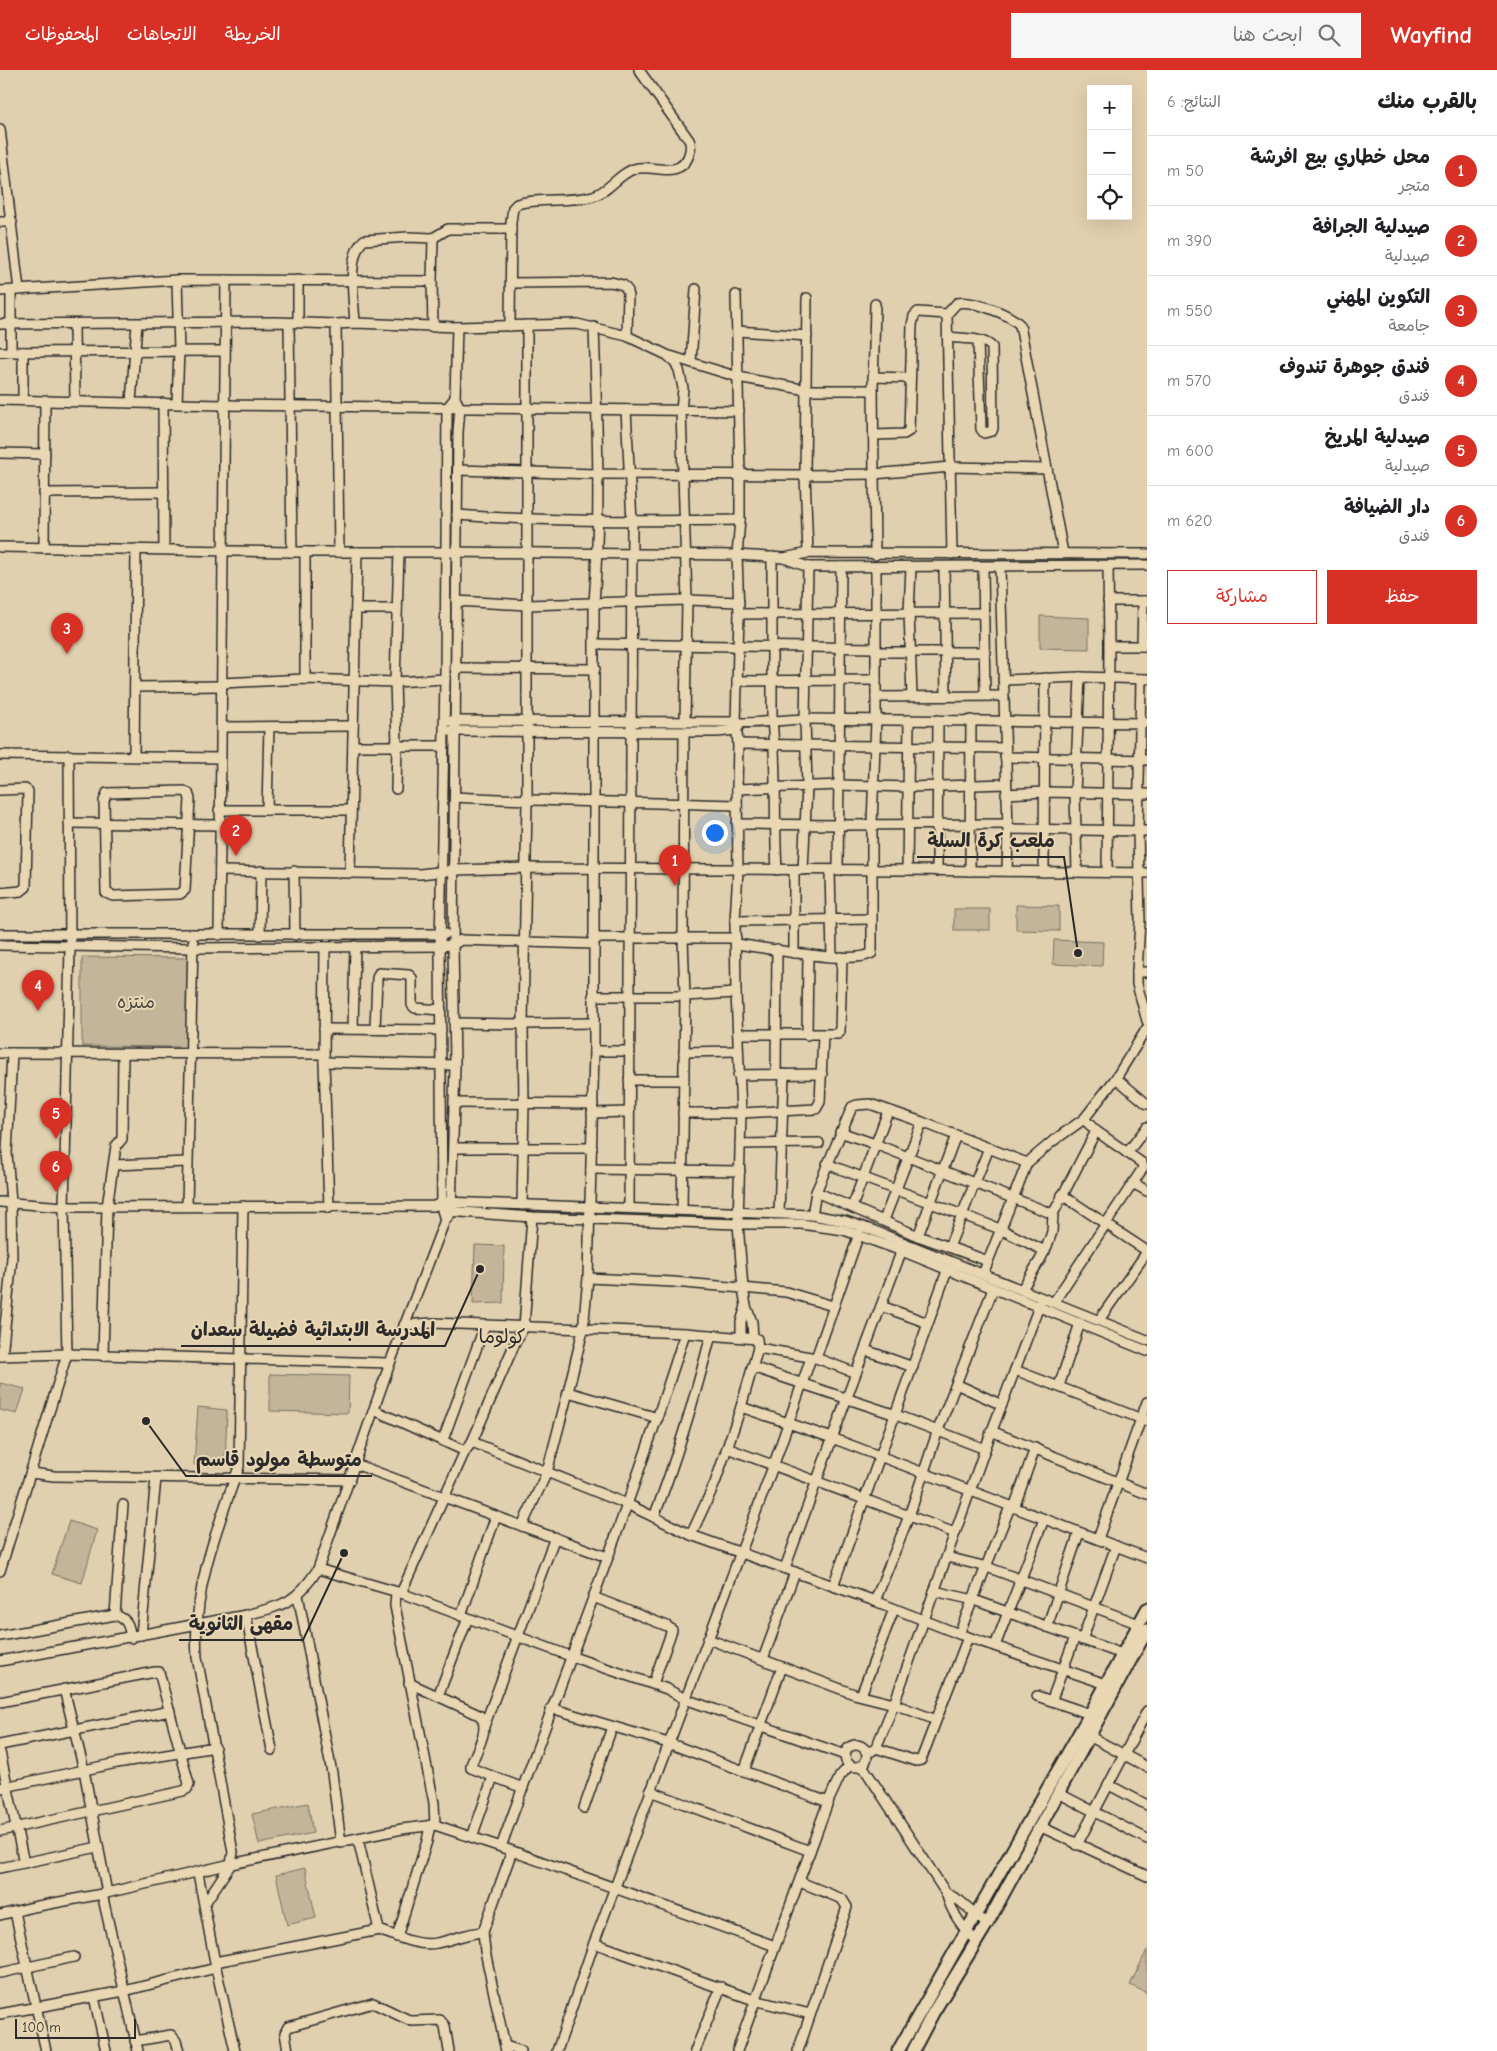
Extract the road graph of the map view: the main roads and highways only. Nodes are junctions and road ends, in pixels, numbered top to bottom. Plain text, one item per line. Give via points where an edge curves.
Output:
1 (1147, 1608) edge
2 (1143, 1627) edge
3 (898, 2051) edge
4 (913, 2051) edge

1 - 2 main road
2 - 3 main road via 1122,1654
2 - 4 main road via 1089,1736

